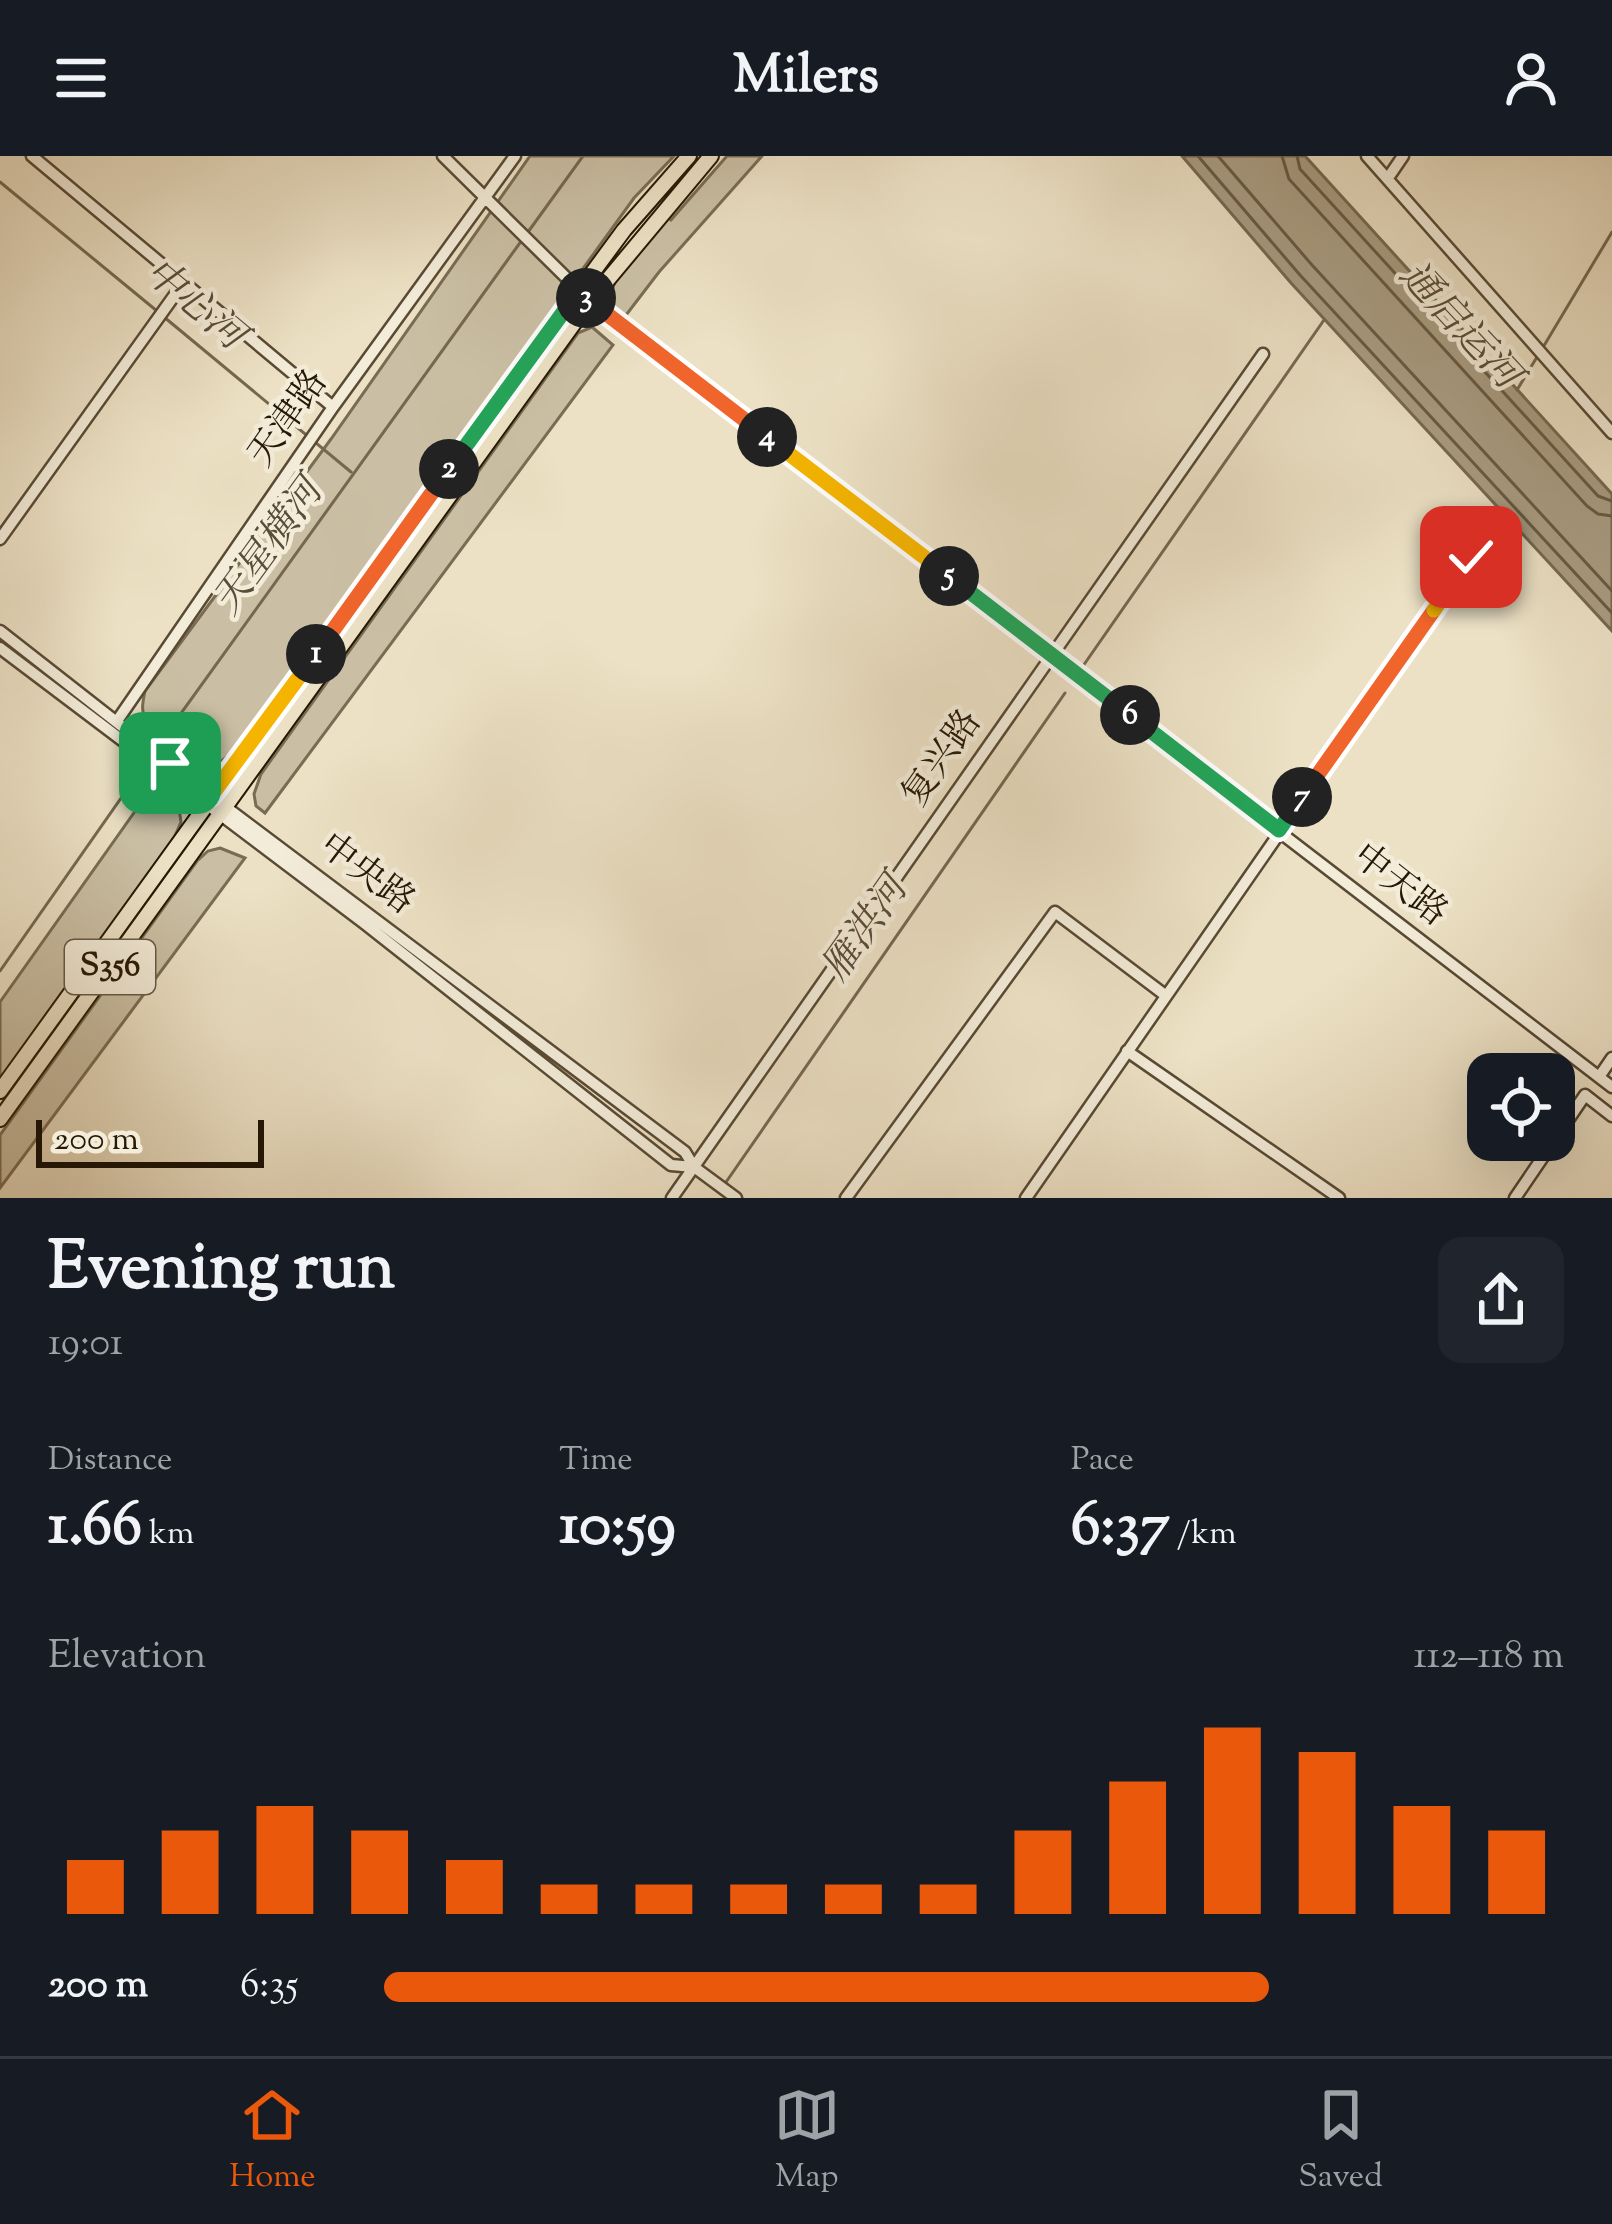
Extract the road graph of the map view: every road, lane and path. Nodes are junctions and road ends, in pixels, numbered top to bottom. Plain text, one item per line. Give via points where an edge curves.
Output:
1 (32, 156) edge
2 (443, 156) edge
3 (515, 156) edge
4 (689, 156) edge
5 (711, 156) edge
6 (1367, 156) edge
7 (1403, 156) edge
8 (50, 161) edge
9 (1388, 178) junction
10 (484, 197) junction
11 (184, 282) junction
12 (584, 297) junction
13 (1263, 354) dead end
14 (334, 407) junction
15 (1612, 433) edge
16 (0, 539) edge
17 (1471, 557) dead end
18 (0, 631) edge
19 (0, 648) edge
20 (1053, 655) junction
21 (117, 721) junction
22 (140, 747) junction
23 (208, 799) junction
24 (223, 811) junction
25 (1279, 830) junction
26 (1165, 995) junction
27 (1127, 1051) junction
28 (1612, 1058) edge
29 (1599, 1077) junction
30 (1612, 1087) edge
31 (0, 1091) edge
32 (1612, 1116) edge
33 (0, 1119) edge
34 (694, 1168) junction
35 (672, 1198) edge
36 (736, 1198) edge
37 (846, 1198) edge
38 (1026, 1198) edge
39 (1339, 1198) edge
40 (1515, 1198) edge

1 - 8 street
2 - 10 street, 中天路
3 - 10 street, 天津路
4 - 12 main road via 624,230
5 - 12 main road
6 - 9 street
7 - 9 street
8 - 11 street
9 - 15 street
10 - 12 street, 中天路
10 - 14 street, 天津路
11 - 14 street
11 - 16 street
12 - 20 street, 中天路
12 - 23 main road
12 - 24 main road
13 - 20 street, 复兴路
14 - 21 street, 天津路
17 - 25 street
18 - 21 street, 中央路
19 - 22 street, 中央路
20 - 25 street, 中天路
20 - 34 street, 复兴路
21 - 22 street, 中央路
22 - 23 street, 中央路
23 - 24 street, 中央路
23 - 31 main road, S356
24 - 33 main road, S356
24 - 34 street, 中央路 via 685,1152
25 - 26 street
25 - 29 street, 中天路
26 - 27 street
26 - 37 street via 1055,913
27 - 38 street
27 - 39 street
28 - 29 street
29 - 30 street, 中天路
32 - 40 street via 1586,1095
34 - 35 street, 复兴路
34 - 36 street, 中央路

